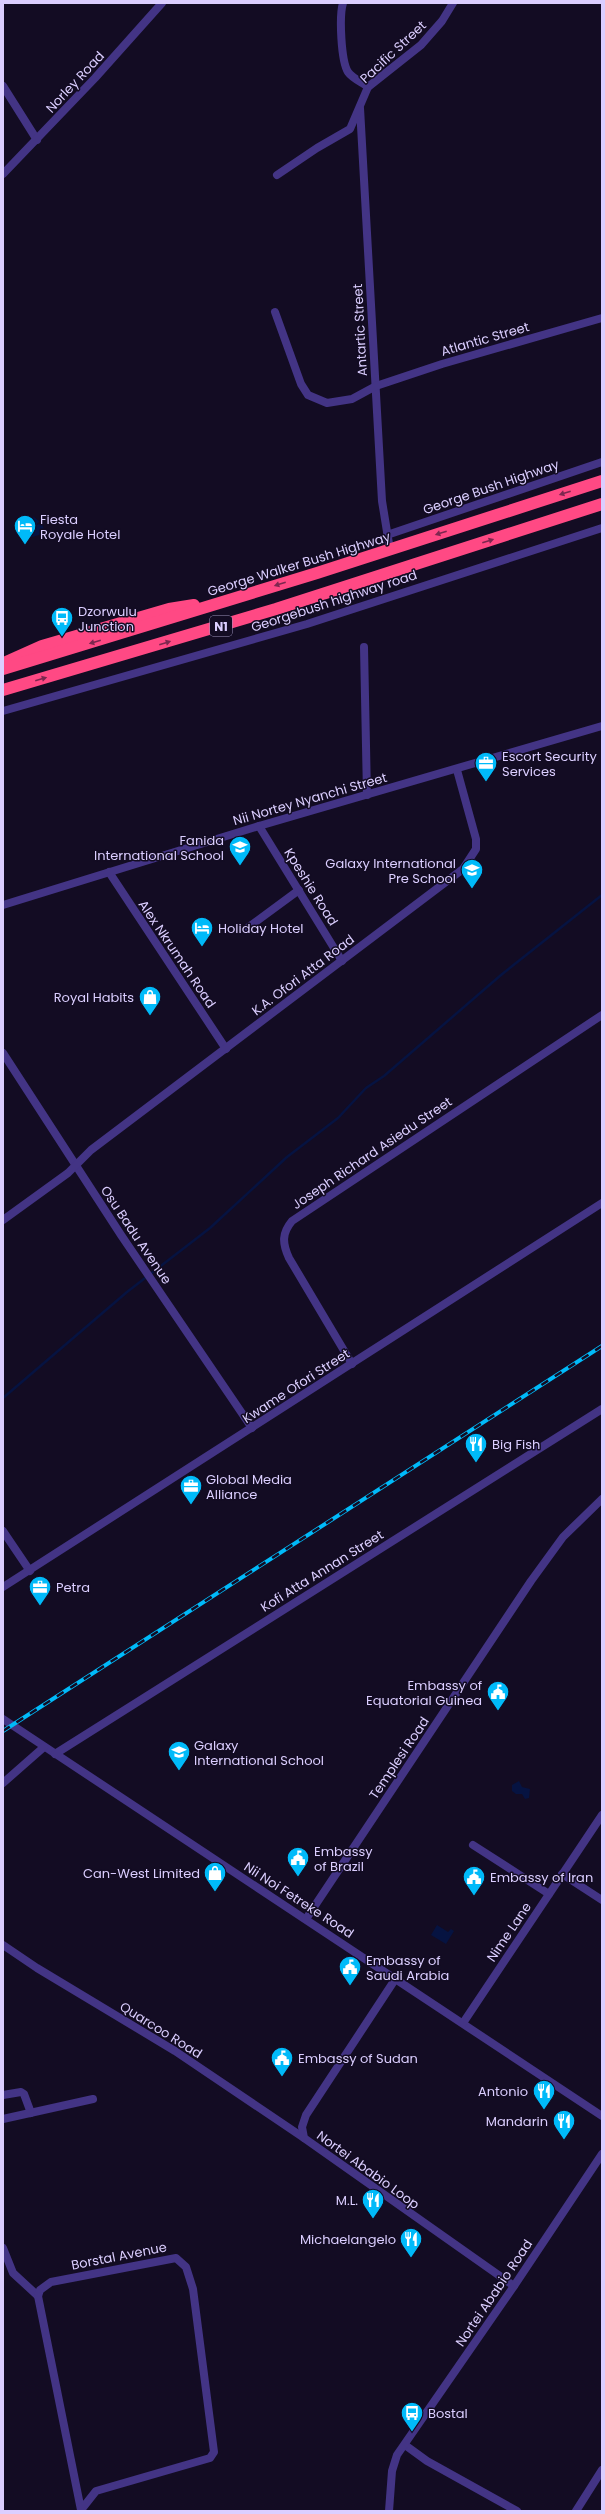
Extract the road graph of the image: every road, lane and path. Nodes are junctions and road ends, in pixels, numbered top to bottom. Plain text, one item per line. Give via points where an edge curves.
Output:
1 (162, 3) edge
2 (344, 3) edge
3 (453, 3) edge
4 (3, 86) edge
5 (368, 87) junction
6 (360, 108) junction
7 (37, 140) junction
8 (3, 174) edge
9 (277, 176) dead end
10 (275, 312) dead end
11 (602, 318) edge
12 (376, 386) junction
13 (602, 462) edge
14 (602, 481) edge
15 (602, 504) edge
16 (602, 528) edge
17 (387, 535) junction
18 (390, 550) junction
19 (225, 602) junction
20 (364, 647) dead end
21 (3, 663) edge
22 (3, 669) edge
23 (3, 690) edge
24 (3, 712) edge
25 (602, 726) edge
26 (457, 770) junction
27 (367, 795) junction
28 (259, 826) junction
29 (109, 872) junction
30 (299, 890) junction
31 (3, 905) edge
32 (246, 929) dead end
33 (342, 961) junction
34 (602, 1015) edge
35 (226, 1049) junction
36 (3, 1053) edge
37 (75, 1165) junction
38 (602, 1203) edge
39 (3, 1220) edge
40 (352, 1364) junction
41 (601, 1412) edge
42 (252, 1428) junction
43 (602, 1499) edge
44 (3, 1531) edge
45 (30, 1571) junction
46 (3, 1587) edge
47 (3, 1719) edge
48 (44, 1747) junction
49 (55, 1754) junction
50 (3, 1783) edge
51 (602, 1815) edge
52 (473, 1845) dead end
53 (562, 1874) junction
54 (549, 1894) junction
55 (602, 1900) edge
56 (306, 1919) junction
57 (3, 1945) edge
58 (396, 1978) junction
59 (463, 2023) junction
60 (3, 2095) edge
61 (93, 2099) dead end
62 (31, 2113) junction
63 (602, 2116) edge
64 (3, 2119) edge
65 (304, 2138) junction
66 (602, 2154) edge
67 (3, 2248) edge
68 (514, 2286) junction
69 (38, 2296) junction
70 (405, 2445) junction
71 (602, 2470) edge
72 (80, 2511) edge
73 (389, 2511) edge
74 (517, 2511) edge
75 (576, 2511) edge

1 - 7 street, Norley Road
2 - 5 street via 341,11 342,45 348,72
3 - 5 street, Pacific Street via 442,21 421,45
4 - 7 street
5 - 6 street, Pacific Street
6 - 9 street, Pacific Street via 350,129 316,148
6 - 12 street, Antartic Street
7 - 8 street, Norley Road
10 - 12 street, Atlantic Street via 301,384 308,395 327,403 336,403 352,399
11 - 12 street, Atlantic Street via 442,364
12 - 17 street, Antartic Street via 382,501
13 - 17 street, George Bush Highway
14 -> 18 highway, George Walker Bush Highway / N1
23 -> 15 highway, N1 via 276,610
16 - 24 street, Georgebush highway road via 307,624
17 - 18 street, Antartic Street
18 -> 19 highway, George Walker Bush Highway / N1
19 - 21 highway via 169,609 42,646
19 -> 22 highway, George Walker Bush Highway / N1
20 - 27 street
25 - 26 street, Nii Nortey Nyanchi Street
26 - 27 street, Nii Nortey Nyanchi Street
26 - 33 street, K.A. Ofori Atta Road via 474,830 476,849 473,855 463,869
27 - 28 street, Nii Nortey Nyanchi Street
28 - 29 street, Nii Nortey Nyanchi Street
28 - 30 street, Kpeshie Road
29 - 31 street, Nii Nortey Nyanchi Street
29 - 35 street, Alex Nkrumah Road
30 - 32 street
30 - 33 street, Kpeshie Road
33 - 35 street, K.A. Ofori Atta Road
34 - 40 street, Joseph Richard Asiedu Street via 311,1208 284,1230 284,1248 289,1258
35 - 37 street, K.A. Ofori Atta Road via 91,1150
36 - 37 street, Osu Badu Avenue
37 - 39 street, K.A. Ofori Atta Road
37 - 42 street, Osu Badu Avenue
38 - 40 street, Kwame Ofori Street
40 - 42 street, Kwame Ofori Street
41 - 49 street, Kofi Atta Annan Street
42 - 45 street, Kwame Ofori Street
43 - 56 street, Templesi Road via 563,1537 531,1581
44 - 45 street
45 - 46 street, Kwame Ofori Street
47 - 48 street, Nii Noi Fetreke Road
48 - 49 street, Nii Noi Fetreke Road
48 - 50 street
49 - 56 street, Nii Noi Fetreke Road
51 - 53 street, Nime Lane
52 - 54 street
53 - 54 street, Nime Lane
53 - 55 street
54 - 59 street, Nime Lane
56 - 58 street, Nii Noi Fetreke Road
57 - 65 street, Quarcoo Road via 175,2051
58 - 59 street, Nii Noi Fetreke Road
58 - 65 street, Nortei Ababio Loop via 306,2115 302,2127
59 - 63 street, Nii Noi Fetreke Road
60 - 62 street via 21,2092
61 - 62 street
62 - 64 street
65 - 68 street, Nortei Ababio Loop
66 - 68 street, Nortei Ababio Road
67 - 69 street via 13,2273
68 - 70 street, Nortei Ababio Road
69 - 72 street, Borstal Avenue
69 - 72 street, Borstal Avenue via 40,2290 51,2282 176,2258 186,2267 193,2289 214,2452 210,2458 96,2491
70 - 73 street, Nortei Ababio Road via 397,2455 392,2471
70 - 74 street via 427,2461
71 - 75 street

